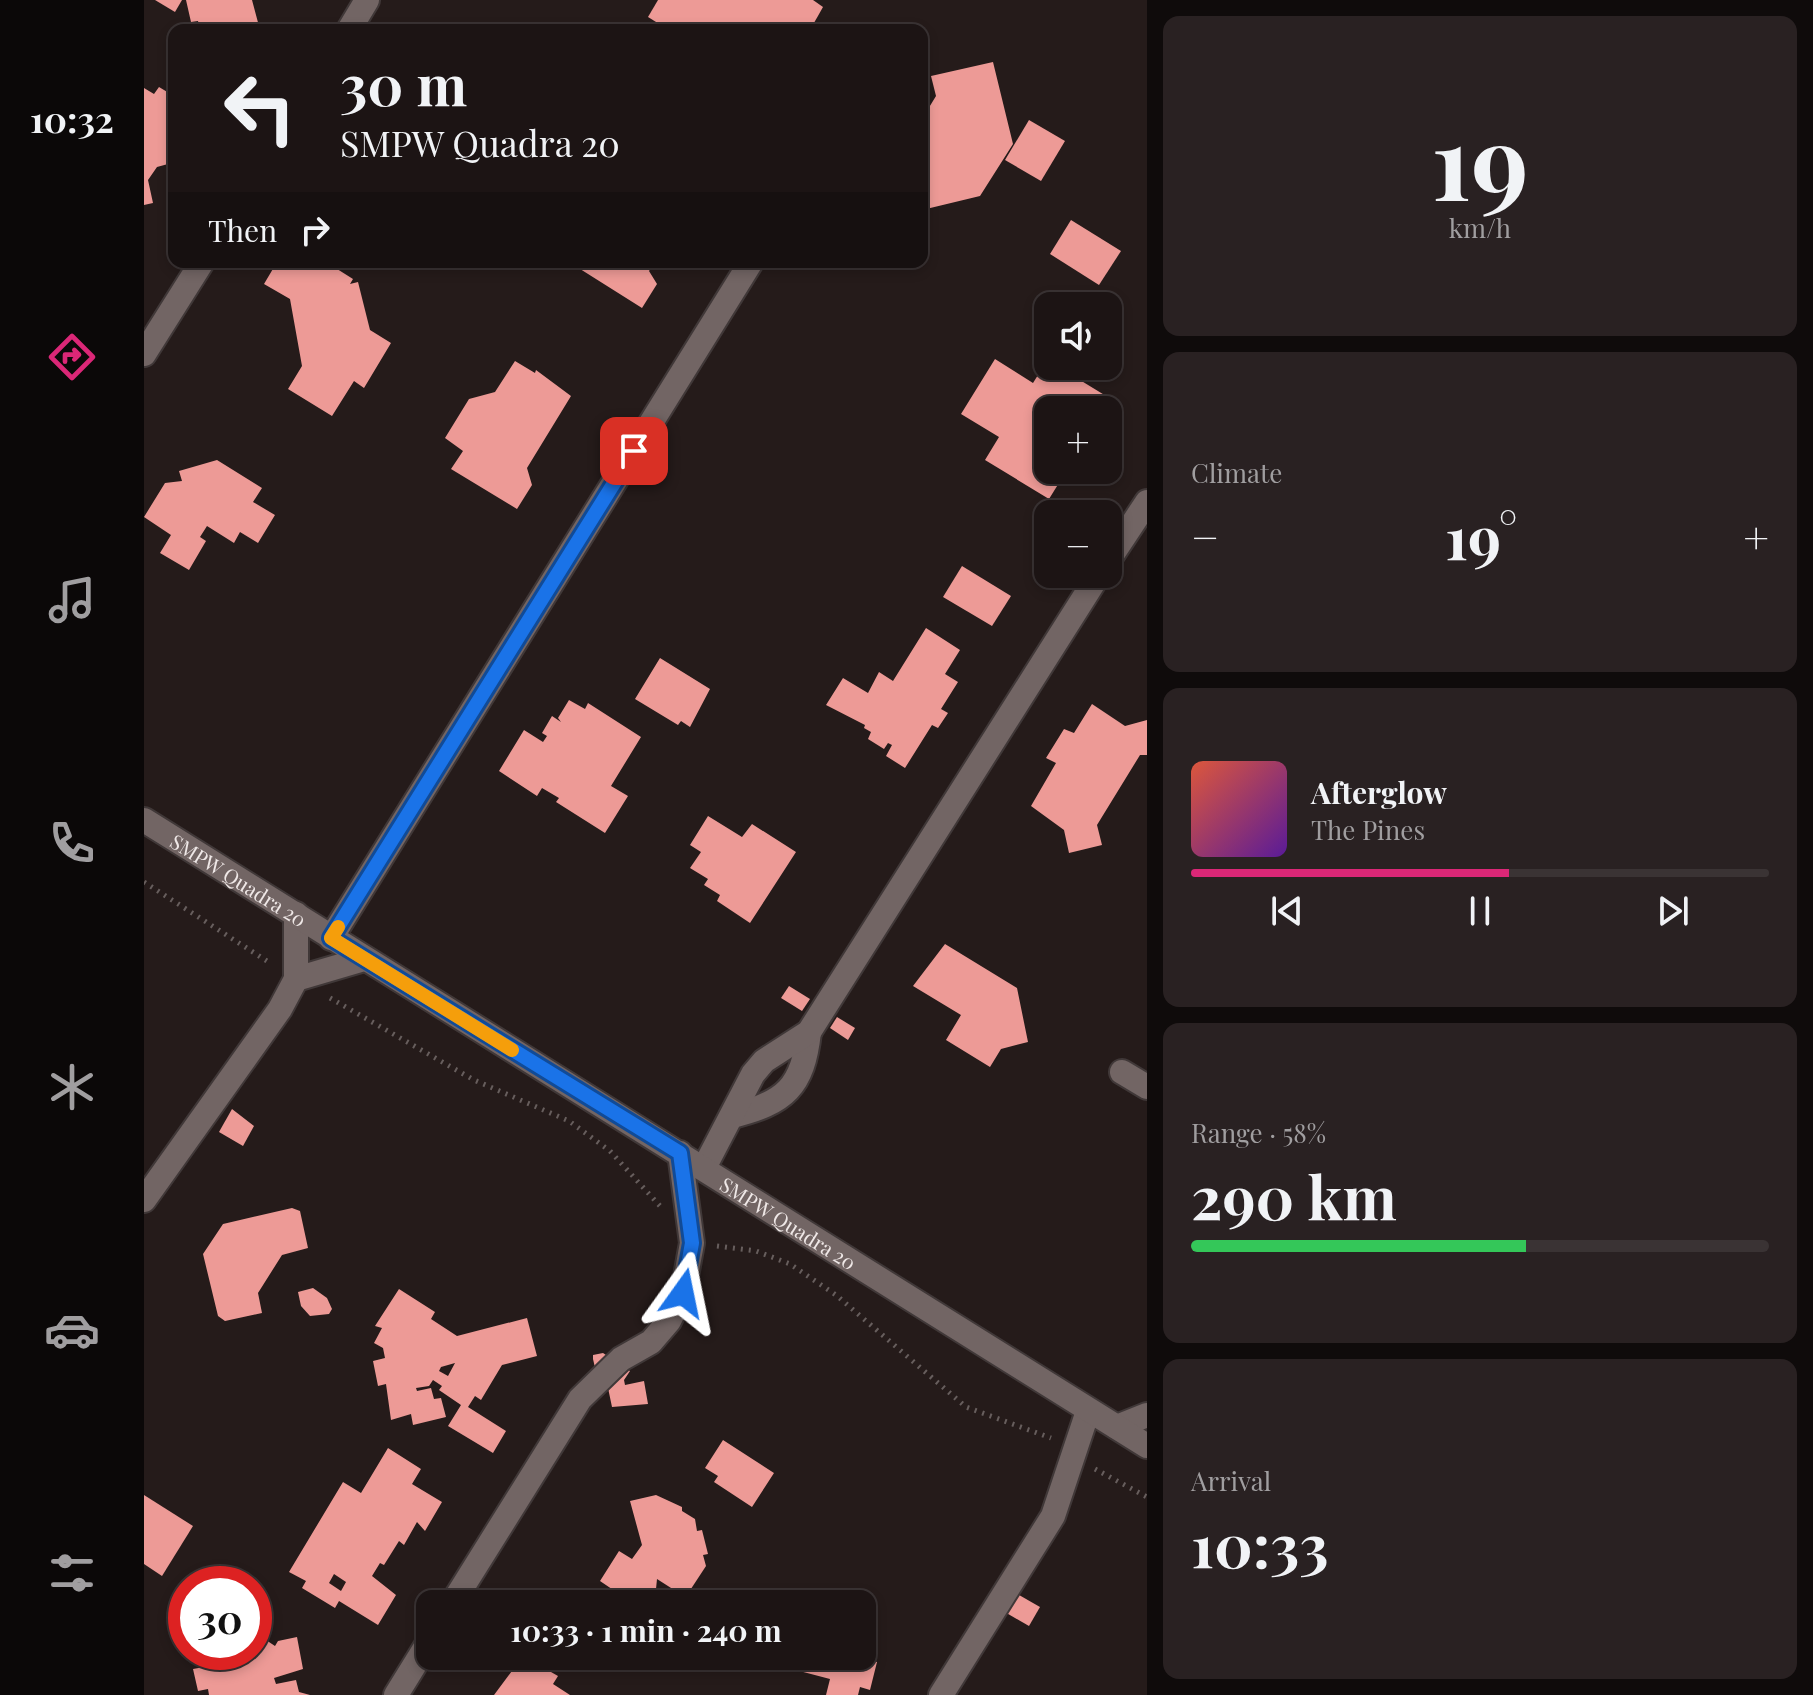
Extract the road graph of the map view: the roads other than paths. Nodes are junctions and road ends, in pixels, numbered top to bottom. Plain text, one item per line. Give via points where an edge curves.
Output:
1 (367, 0) edge
2 (353, 24) edge
3 (198, 268) edge
4 (747, 268) edge
5 (144, 354) edge
6 (1147, 502) edge
7 (1122, 540) edge
8 (1090, 588) edge
9 (144, 820) edge
10 (296, 914) junction
11 (331, 938) junction
12 (364, 959) junction
13 (296, 979) junction
14 (809, 1032) junction
15 (1122, 1072) dead end
16 (1147, 1087) edge
17 (732, 1116) junction
18 (680, 1153) junction
19 (704, 1168) junction
20 (144, 1200) edge
21 (1088, 1411) junction
22 (1147, 1415) edge
23 (1117, 1427) junction
24 (1147, 1446) edge
25 (461, 1590) edge
26 (416, 1663) edge
27 (396, 1695) edge
28 (941, 1695) edge

1 - 2 street
3 - 5 street
4 - 11 street
6 - 7 street
8 - 14 street
9 - 10 street, SMPW Quadra 20
10 - 11 street, SMPW Quadra 20
10 - 13 street
11 - 12 street, SMPW Quadra 20
12 - 13 street
12 - 18 street, SMPW Quadra 20
13 - 20 street
14 - 17 street via 764,1061
14 - 17 street via 801,1069 785,1096
15 - 16 street
17 - 19 street
18 - 19 street, SMPW Quadra 20
18 - 25 street via 692,1243 683,1293 669,1321 580,1399
19 - 21 street, SMPW Quadra 20
21 - 23 street, SMPW Quadra 20
21 - 28 street via 1053,1516
22 - 23 street
23 - 24 street, SMPW Quadra 20
26 - 27 street

